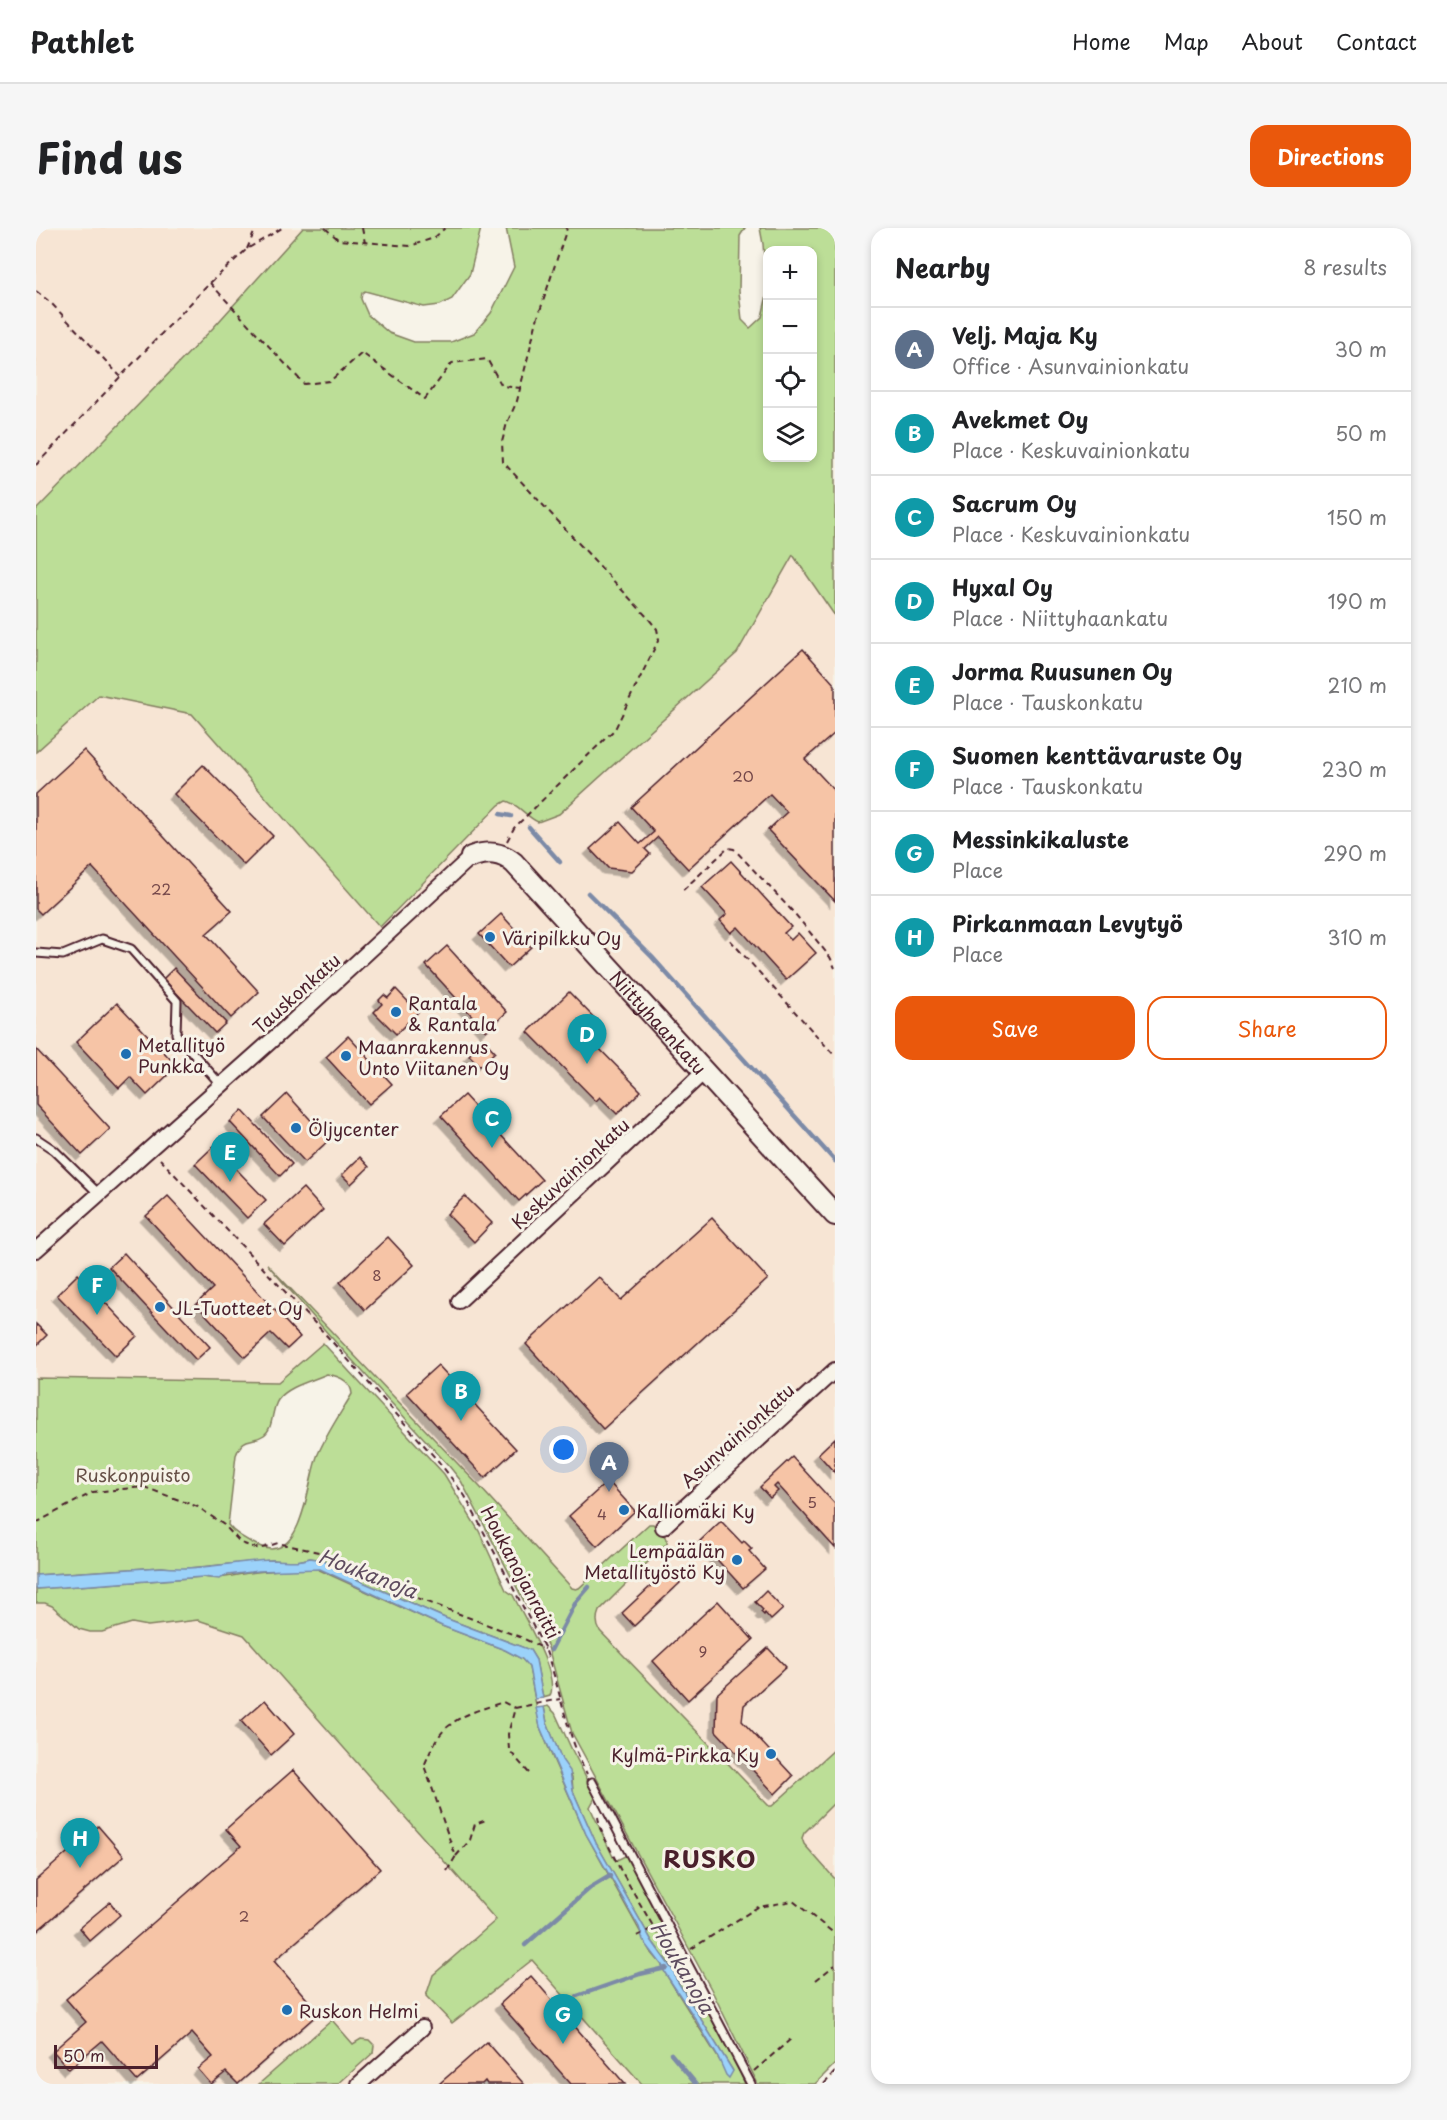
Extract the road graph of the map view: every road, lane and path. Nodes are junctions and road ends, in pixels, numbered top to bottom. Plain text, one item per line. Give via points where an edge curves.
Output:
1 (256, 228) edge
2 (282, 228) edge
3 (325, 228) edge
4 (362, 228) edge
5 (445, 228) edge
6 (567, 228) edge
7 (366, 243) junction
8 (247, 249) junction
9 (210, 283) junction
10 (36, 291) edge
11 (120, 376) junction
12 (521, 388) junction
13 (36, 465) edge
14 (500, 854) junction
15 (471, 857) joint
16 (683, 890) dead end
17 (730, 940) dead end
18 (36, 953) edge
19 (835, 968) edge
20 (835, 1056) edge
21 (705, 1071) junction
22 (221, 1085) junction
23 (36, 1138) edge
24 (150, 1149) junction
25 (99, 1194) junction
26 (835, 1215) edge
27 (36, 1250) edge
28 (459, 1301) dead end
29 (835, 1370) edge
30 (36, 1523) edge
31 (663, 1527) dead end
32 (545, 1649) junction
33 (560, 1699) junction
34 (515, 1708) junction
35 (529, 1773) dead end
36 (592, 1782) joint
37 (486, 1820) dead end
38 (456, 1856) junction
39 (447, 1871) dead end
40 (653, 1928) dead end
41 (835, 1934) edge
42 (638, 1936) dead end
43 (683, 1954) junction
44 (835, 1965) edge
45 (816, 1980) dead end
46 (422, 2028) dead end
47 (791, 2039) dead end
48 (835, 2072) edge
49 (746, 2075) junction
50 (359, 2084) edge
51 (751, 2084) edge
52 (824, 2084) edge

1 - 8 path
2 - 8 path
3 - 7 path via 339,240
4 - 7 path
5 - 7 path via 434,238 410,246
6 - 12 path via 537,320
8 - 9 path
9 - 11 path
9 - 12 path via 304,384 330,381 362,353 425,399 452,363 487,359 502,386
10 - 11 path
11 - 13 path
12 - 14 path via 502,442 503,462 648,618 659,639 615,729 514,828
14 - 15 street
14 - 21 street, Niittyhaankatu via 514,863
15 - 22 street, Tauskonkatu
16 - 19 path via 728,848 734,849 795,914
17 - 20 path
18 - 22 lane via 63,955 102,939 131,948 177,1001 176,1034
21 - 26 street, Niittyhaankatu
21 - 28 street, Keskuvainionkatu
22 - 24 street, Tauskonkatu
23 - 25 lane via 54,1149
24 - 25 street, Tauskonkatu
24 - 32 path, Houkanojanraitti via 326,1335 439,1462 465,1496
25 - 27 street, Tauskonkatu
29 - 31 street, Asunvainionkatu
30 - 32 path via 93,1492 144,1487 198,1507 242,1543 259,1549 278,1542 327,1554 370,1580
32 - 33 path, Houkanojanraitti
33 - 34 path
33 - 36 path, Houkanojanraitti
34 - 35 path via 508,1734 509,1750
34 - 38 path via 503,1702 449,1725 433,1745 424,1766
36 - 43 lane
37 - 38 path via 475,1824 470,1839
38 - 39 path
40 - 42 path
41 - 43 path via 793,1900 758,1907
43 - 49 lane
44 - 45 path
46 - 50 street
47 - 49 path
48 - 52 path
49 - 51 lane

